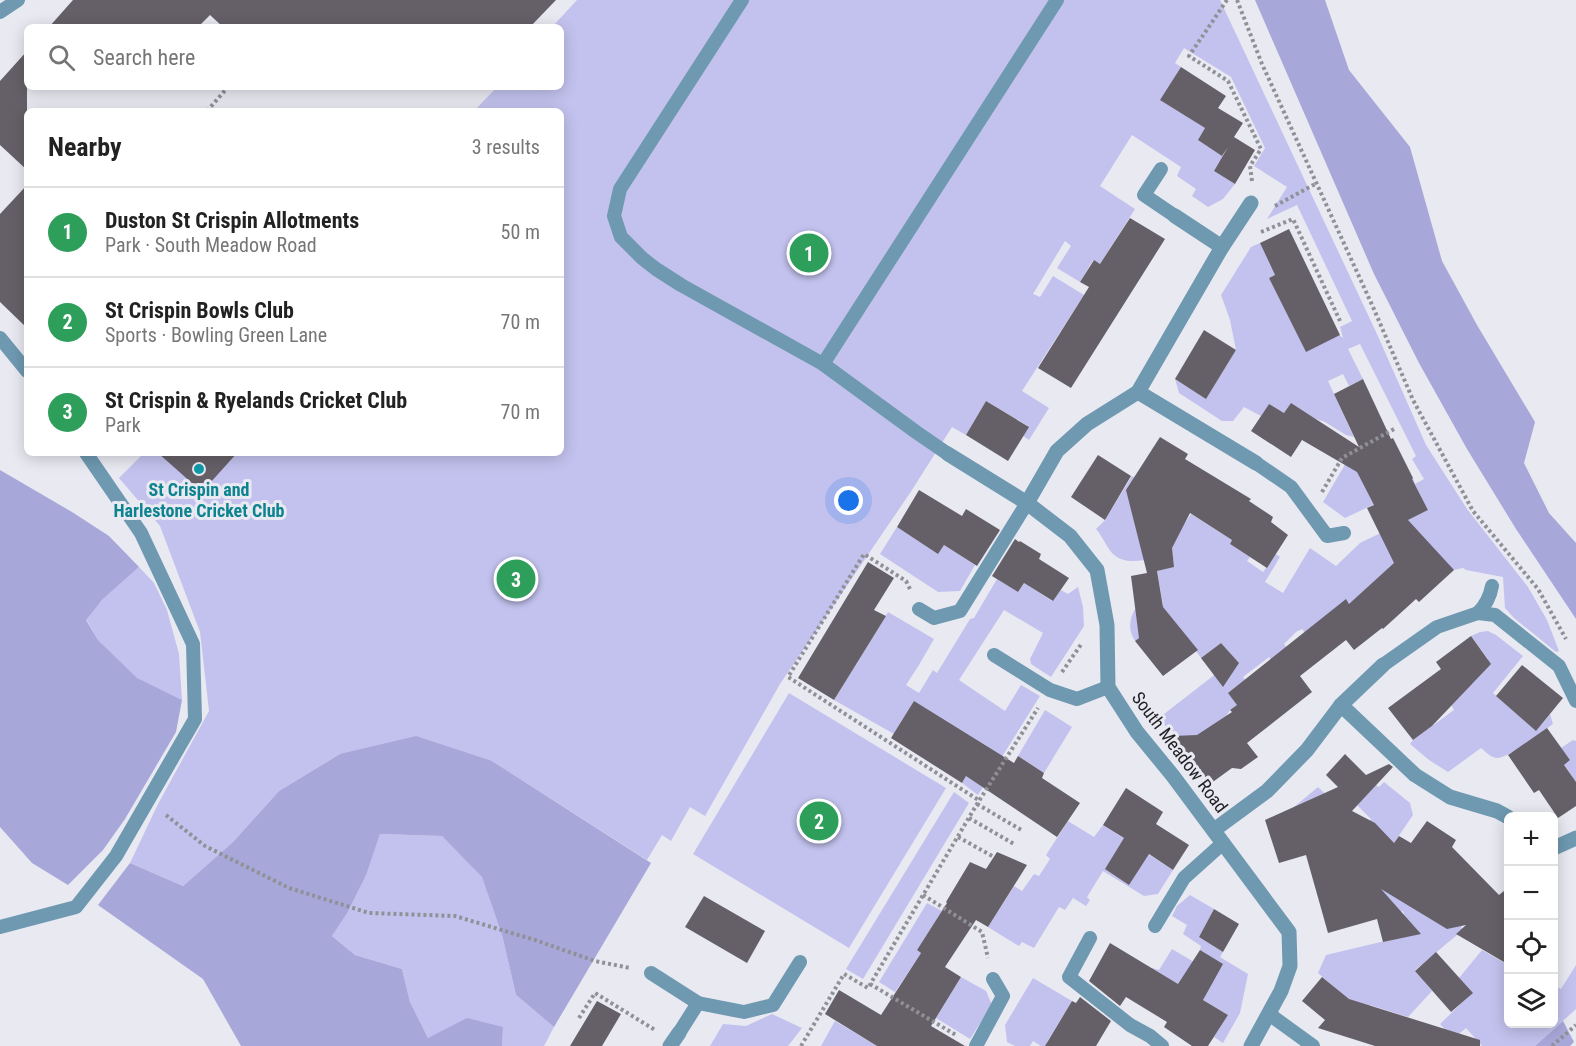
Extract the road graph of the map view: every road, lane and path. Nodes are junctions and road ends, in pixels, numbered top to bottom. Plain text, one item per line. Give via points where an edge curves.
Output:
1 (18, 0) edge
2 (742, 0) edge
3 (1057, 0) edge
4 (1227, 0) edge
5 (1237, 0) edge
6 (0, 12) edge
7 (225, 90) edge
8 (210, 108) edge
9 (1161, 169) dead end
10 (1317, 183) junction
11 (1251, 202) joint
12 (1269, 209) dead end
13 (1175, 216) joint
14 (1254, 232) dead end
15 (1222, 247) junction
16 (1340, 321) dead end
17 (0, 338) edge
18 (823, 364) junction
19 (24, 367) edge
20 (1138, 392) junction
21 (1394, 429) dead end
22 (948, 454) joint
23 (88, 456) edge
24 (1256, 463) joint
25 (1027, 503) junction
26 (1309, 513) junction
27 (1344, 533) dead end
28 (1492, 586) dead end
29 (919, 609) joint
30 (1478, 613) junction
31 (1087, 636) dead end
32 (1569, 646) dead end
33 (994, 656) dead end
34 (1383, 665) joint
35 (1108, 687) junction
36 (1050, 690) junction
37 (1576, 701) edge
38 (1341, 705) junction
39 (148, 801) junction
40 (979, 803) junction
41 (1504, 814) edge
42 (969, 818) junction
43 (1023, 831) dead end
44 (958, 837) junction
45 (1219, 837) junction
46 (1576, 838) edge
47 (1014, 844) dead end
48 (1558, 846) edge
49 (994, 857) dead end
50 (923, 896) junction
51 (1155, 926) dead end
52 (0, 927) edge
53 (1090, 938) dead end
54 (800, 962) dead end
55 (651, 973) joint
56 (993, 980) joint
57 (870, 984) junction
58 (698, 1004) junction
59 (1269, 1014) junction
60 (579, 1018) dead end
61 (1576, 1025) edge
62 (674, 1040) edge
63 (971, 1043) edge
64 (801, 1046) edge
65 (1162, 1046) edge
66 (1251, 1046) edge
67 (1313, 1046) edge
68 (1552, 1046) edge

1 - 6 lane
2 - 18 lane via 620,189 614,216 621,237 656,269
3 - 18 lane
4 - 11 path via 1189,56 1228,81 1261,148 1250,166
5 - 10 path
7 - 8 path
9 - 13 lane via 1144,195
10 - 12 path
10 - 32 path via 1442,457 1473,512 1538,589
11 - 15 street
13 - 15 street
14 - 16 path via 1293,219
15 - 20 street
17 - 19 lane
18 - 22 lane
20 - 24 street
20 - 25 street via 1087,424 1057,451
21 - 26 path via 1342,458
22 - 25 street, South Meadow Road
23 - 39 lane via 141,533 193,644 195,719
24 - 26 lane via 1291,487
25 - 29 lane via 960,611 933,618
25 - 35 street, South Meadow Road via 1070,536 1097,570 1107,625
26 - 27 lane via 1327,536
28 - 30 lane
29 - 40 path via 906,581 864,554 788,677
30 - 34 lane via 1437,627
30 - 37 lane via 1495,615 1559,666
31 - 36 path
33 - 36 lane
34 - 38 street
35 - 36 lane via 1077,699
35 - 45 street, South Meadow Road via 1137,732
36 - 40 path
38 - 41 street via 1415,775 1450,797
38 - 45 street via 1306,750
39 - 52 lane via 116,856 76,908
39 - 55 path via 205,846 289,888 369,912 455,916 595,961
40 - 42 path
40 - 43 path
42 - 44 path
42 - 47 path
44 - 49 path
44 - 50 path
45 - 51 lane via 1184,878
45 - 59 street, South Meadow Road via 1288,932 1290,966
46 - 48 street
50 - 56 path via 982,932
50 - 57 path
53 - 65 lane via 1069,977
54 - 58 lane via 772,1005 744,1012
55 - 58 lane
56 - 63 lane via 1003,996
57 - 63 path
57 - 64 path via 868,988 844,974
58 - 62 lane
59 - 66 street, South Meadow Road
59 - 67 lane
60 - 62 path via 595,993
61 - 68 path

